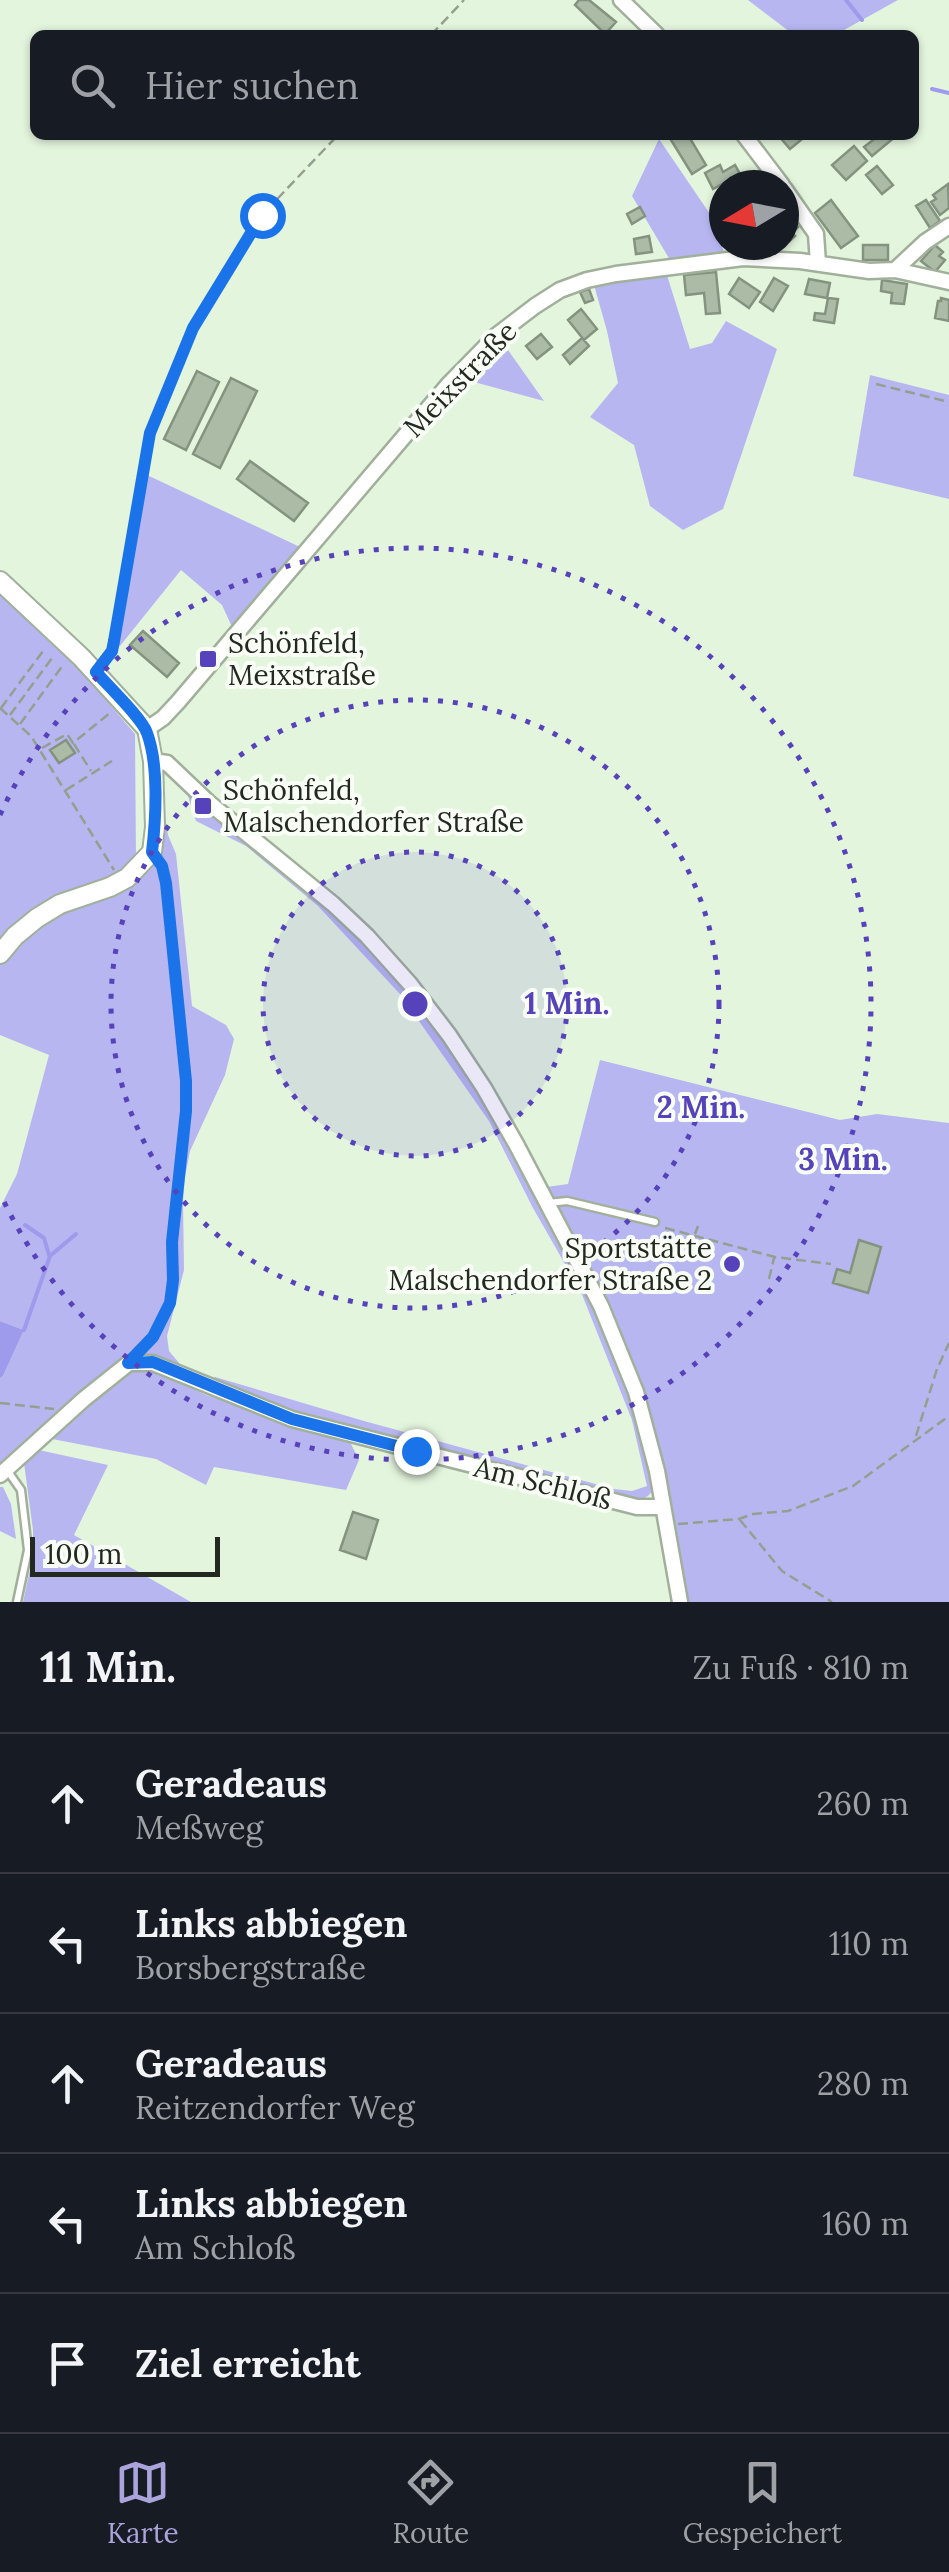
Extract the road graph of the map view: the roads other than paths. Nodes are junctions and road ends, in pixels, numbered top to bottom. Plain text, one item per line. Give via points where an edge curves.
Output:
1 (621, 0) edge
2 (652, 30) edge
3 (748, 140) edge
4 (771, 170) edge
5 (799, 209) edge
6 (949, 226) edge
7 (818, 263) junction
8 (896, 270) junction
9 (949, 282) edge
10 (0, 581) edge
11 (112, 651) road end
12 (96, 672) junction
13 (147, 729) junction
14 (153, 761) junction
15 (0, 954) edge
16 (547, 1203) junction
17 (654, 1222) road end
18 (3, 1472) edge
19 (664, 1507) junction
20 (17, 1602) edge
21 (680, 1602) edge

1 - 2 street
3 - 4 street
5 - 7 street via 816,234
6 - 8 street
7 - 8 street, Meixstraße
7 - 13 street, Meixstraße via 694,262 573,285 535,306 448,385 178,702
8 - 9 street, Meixstraße
10 - 12 street
11 - 12 lane
12 - 13 street
13 - 14 street
14 - 15 street via 152,852 120,882 49,911
14 - 16 street via 167,763 334,904 410,984 484,1088
16 - 17 lane via 568,1201
16 - 19 street via 631,1378
18 - 19 street, Am Schloß via 128,1363 153,1362 292,1419 637,1507
18 - 20 lane via 21,1490 28,1550
19 - 21 street

